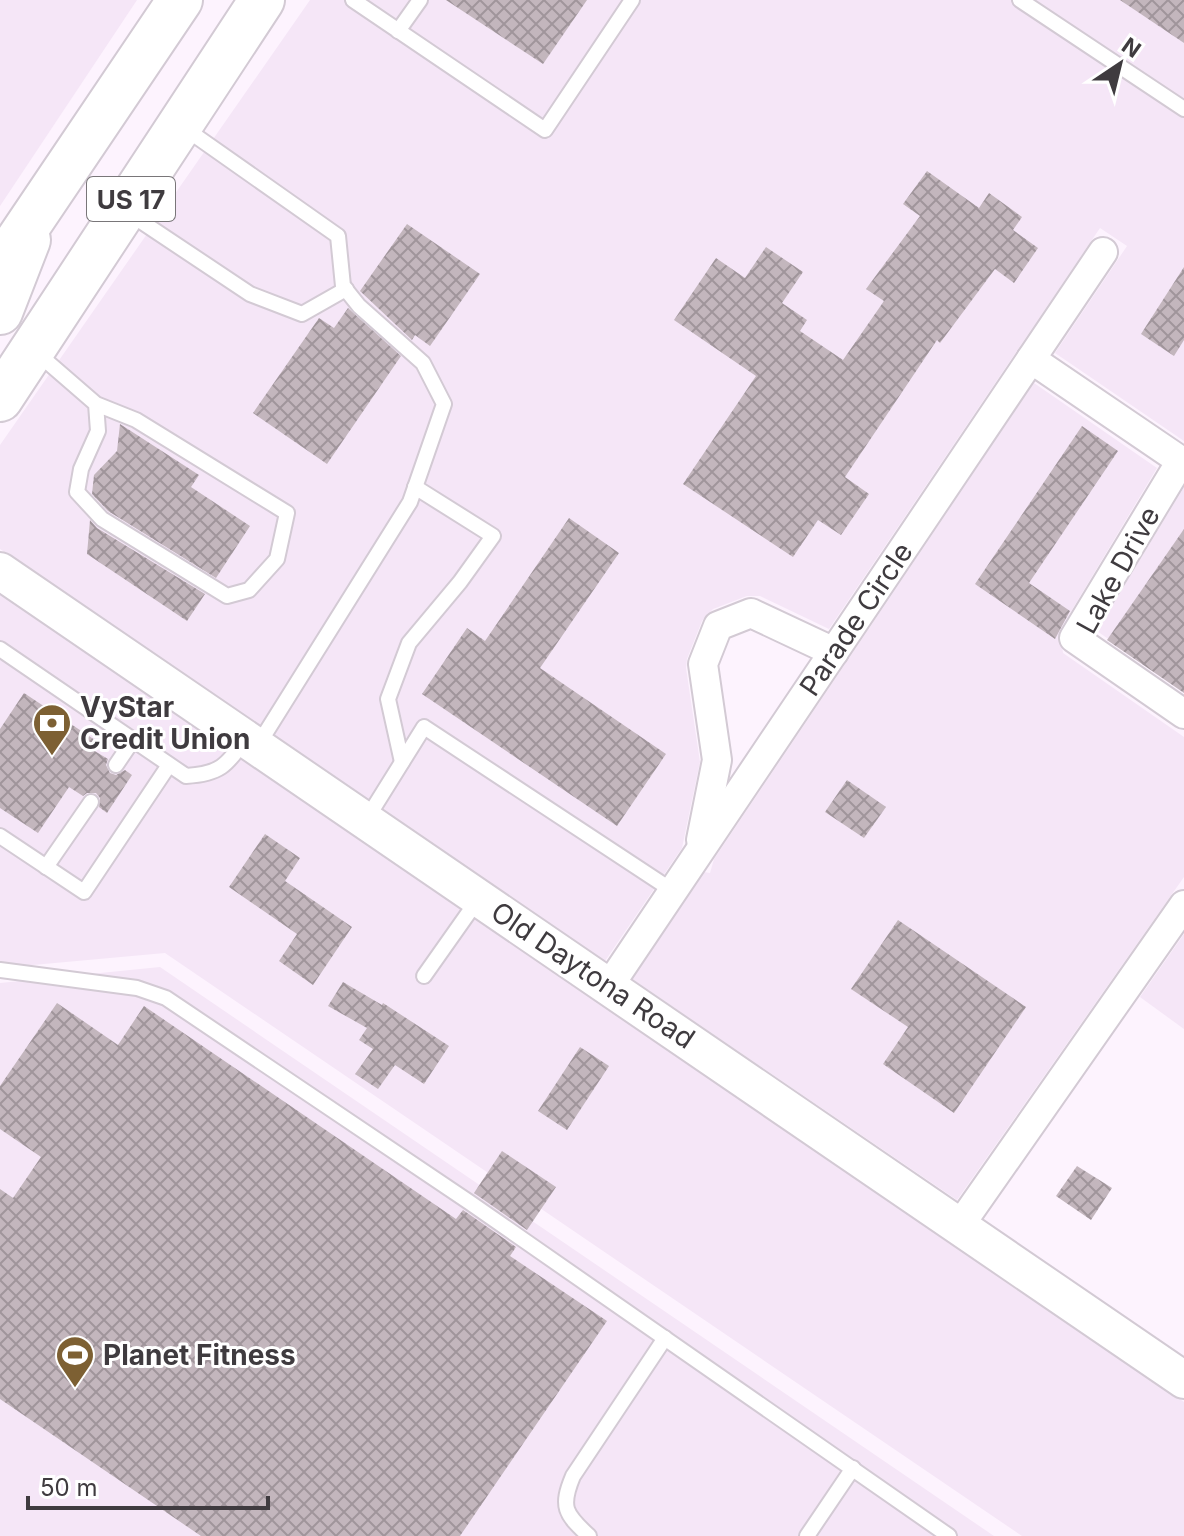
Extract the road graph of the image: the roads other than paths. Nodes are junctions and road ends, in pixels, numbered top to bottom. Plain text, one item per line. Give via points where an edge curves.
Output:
1 (180, 0) edge
2 (262, 0) edge
3 (353, 0) edge
4 (420, 0) edge
5 (632, 0) edge
6 (1020, 0) edge
7 (398, 31) junction
8 (1184, 109) edge
9 (180, 125) junction
10 (42, 204) junction
11 (124, 210) junction
12 (1103, 252) dead end
13 (0, 267) edge
14 (346, 289) junction
15 (0, 312) edge
16 (33, 349) junction
17 (1031, 359) junction
18 (0, 399) edge
19 (96, 404) junction
20 (415, 487) junction
21 (0, 571) edge
22 (0, 649) edge
23 (834, 652) junction
24 (1184, 714) edge
25 (133, 740) junction
26 (252, 742) junction
27 (402, 762) junction
28 (116, 765) dead end
29 (169, 765) junction
30 (91, 802) dead end
31 (366, 820) junction
32 (0, 836) edge
33 (698, 853) junction
34 (46, 867) junction
35 (673, 891) junction
36 (479, 898) junction
37 (1184, 905) edge
38 (0, 970) edge
39 (424, 976) dead end
40 (609, 986) junction
41 (960, 1225) junction
42 (665, 1338) junction
43 (1184, 1380) edge
44 (853, 1468) junction
45 (589, 1536) edge
46 (807, 1536) edge
47 (949, 1536) edge

1 - 10 main road, US 17
2 - 9 main road, US 17
3 - 7 lane
4 - 7 lane
5 - 7 lane via 545,130
6 - 8 lane
9 - 11 main road, US 17
9 - 14 lane via 338,236
10 - 13 main road, US 17
10 - 15 main road
11 - 14 lane via 250,294 302,314
11 - 16 main road, US 17
12 - 17 street, Parade Circle
14 - 20 lane via 423,363 444,404
16 - 18 main road, US 17
16 - 19 lane
17 - 23 street, Parade Circle
17 - 24 street, Lake Drive via 1181,461 1074,638
19 - 19 lane via 98,431 77,492 102,519 227,596 249,590 277,559 287,513 136,420
20 - 26 lane
20 - 27 lane via 493,536 409,643 388,699
21 - 26 street, Old Daytona Road
22 - 25 lane
23 - 33 street, Parade Circle
23 - 33 street via 751,613 718,626 703,664 717,760
25 - 28 lane
25 - 29 lane
26 - 29 lane via 208,775 186,776
26 - 31 street, Old Daytona Road
27 - 31 lane
27 - 35 lane via 424,727
29 - 34 lane via 84,892
30 - 34 lane
31 - 36 street, Old Daytona Road
32 - 34 lane
33 - 35 street, Parade Circle
35 - 40 street, Parade Circle
36 - 39 lane
36 - 40 street, Old Daytona Road
37 - 41 street
38 - 42 lane via 137,988 166,998
40 - 41 street, Old Daytona Road
41 - 43 street, Old Daytona Road
42 - 44 lane
42 - 45 lane via 564,1497 571,1519
44 - 46 lane
44 - 47 lane

